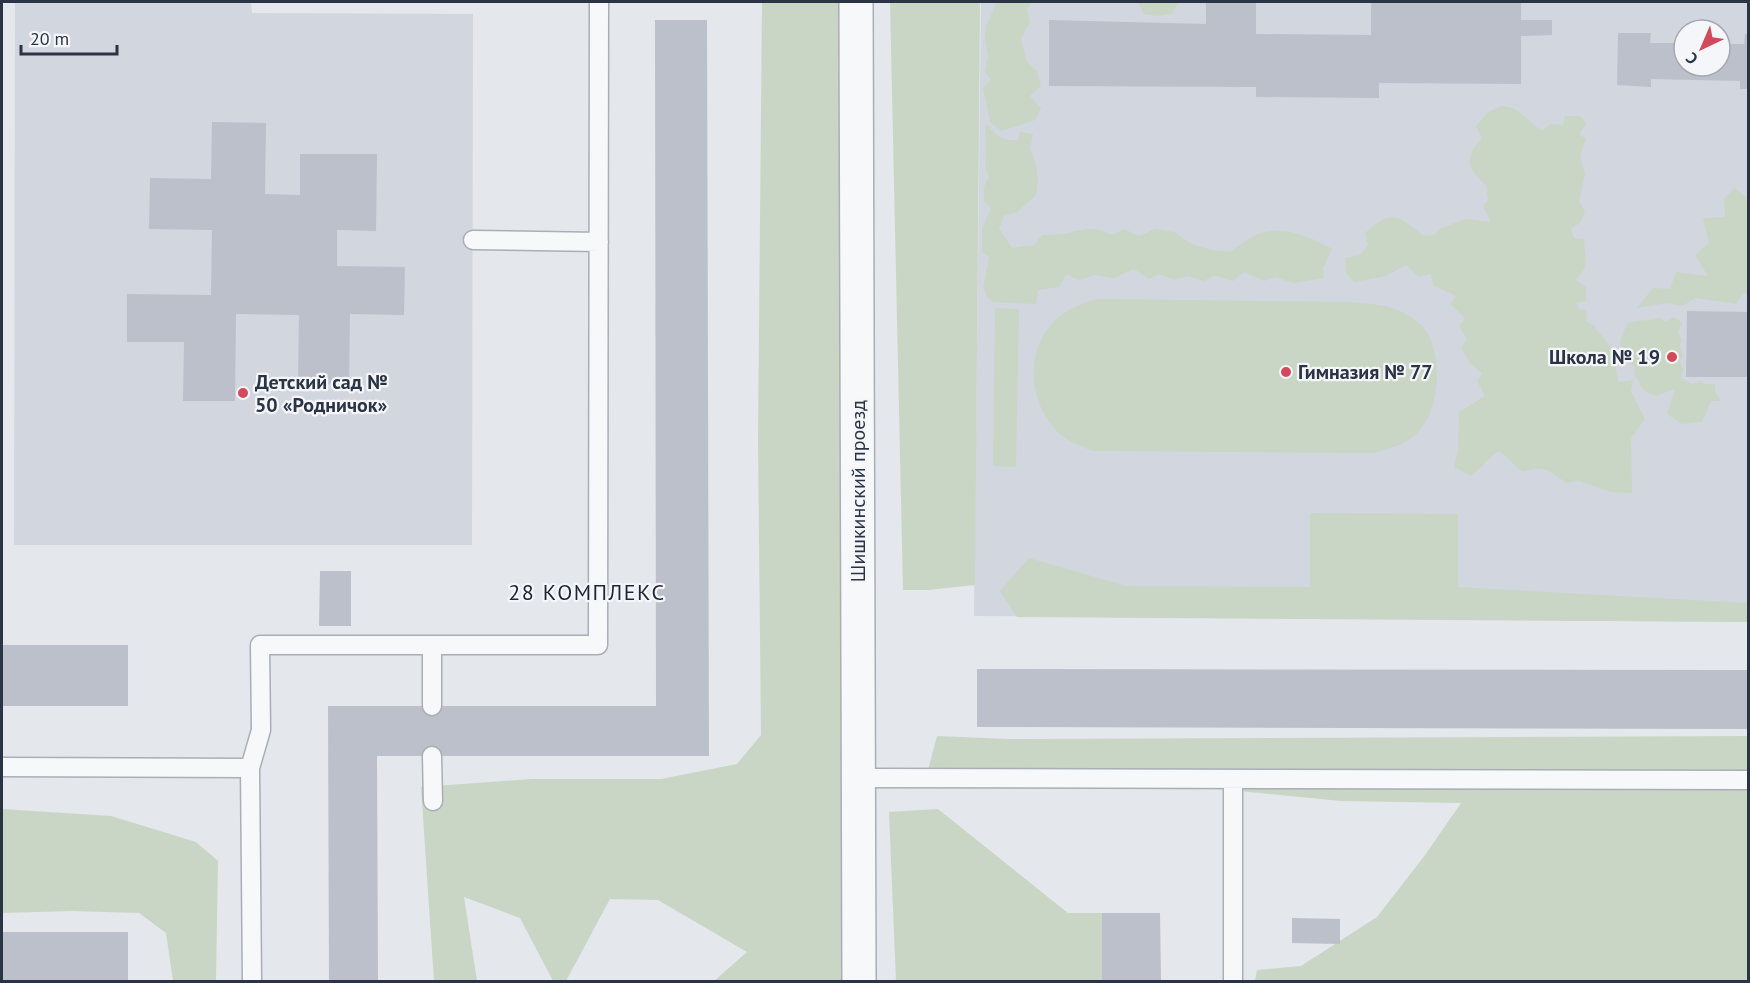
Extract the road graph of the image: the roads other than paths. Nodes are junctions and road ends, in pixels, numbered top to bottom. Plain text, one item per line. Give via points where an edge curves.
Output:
1 (599, 2) edge
2 (856, 2) edge
3 (473, 240) dead end
4 (599, 242) junction
5 (432, 646) junction
6 (432, 706) dead end
7 (432, 756) dead end
8 (2, 767) edge
9 (250, 768) junction
10 (858, 778) junction
11 (1233, 779) junction
12 (1749, 780) edge
13 (433, 801) dead end
14 (252, 981) edge
15 (859, 981) edge
16 (1233, 981) edge

1 - 4 lane
2 - 10 street, Шишкинский проезд
3 - 4 lane
4 - 5 lane via 598,645
5 - 6 lane
5 - 9 lane via 260,645 261,730
7 - 13 lane
8 - 9 lane
9 - 14 lane
10 - 11 lane
10 - 15 street, Шишкинский проезд
11 - 12 lane
11 - 16 lane

